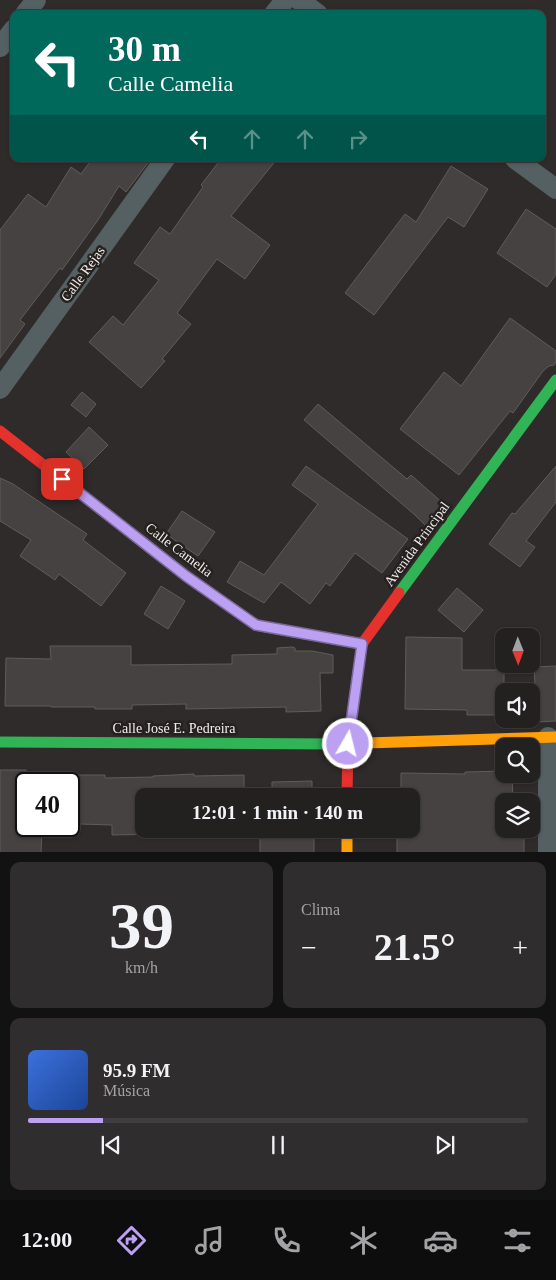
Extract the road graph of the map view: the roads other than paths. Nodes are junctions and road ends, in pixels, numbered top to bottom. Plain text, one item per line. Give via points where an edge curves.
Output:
1 (285, 0) edge
2 (299, 0) edge
3 (277, 10) edge
4 (313, 10) edge
5 (10, 34) edge
6 (0, 47) edge
7 (163, 162) edge
8 (519, 162) edge
9 (556, 189) edge
10 (556, 380) edge
11 (0, 389) edge
12 (0, 431) edge
13 (362, 644) junction
14 (552, 737) edge
15 (0, 742) edge
16 (348, 744) junction
17 (347, 788) edge
18 (347, 838) edge
19 (347, 852) edge
20 (548, 852) edge

1 - 3 street
2 - 4 street
5 - 6 street
7 - 11 street, Calle Rejas
8 - 9 street
10 - 13 street, Avenida Principal
12 - 13 street, Calle Camelia via 186,576 256,625
13 - 16 street, Avenida Principal
14 - 16 street, Calle José E. Pedreira
14 - 20 street
15 - 16 street, Calle José E. Pedreira
16 - 17 street, Avenida Principal
18 - 19 street

